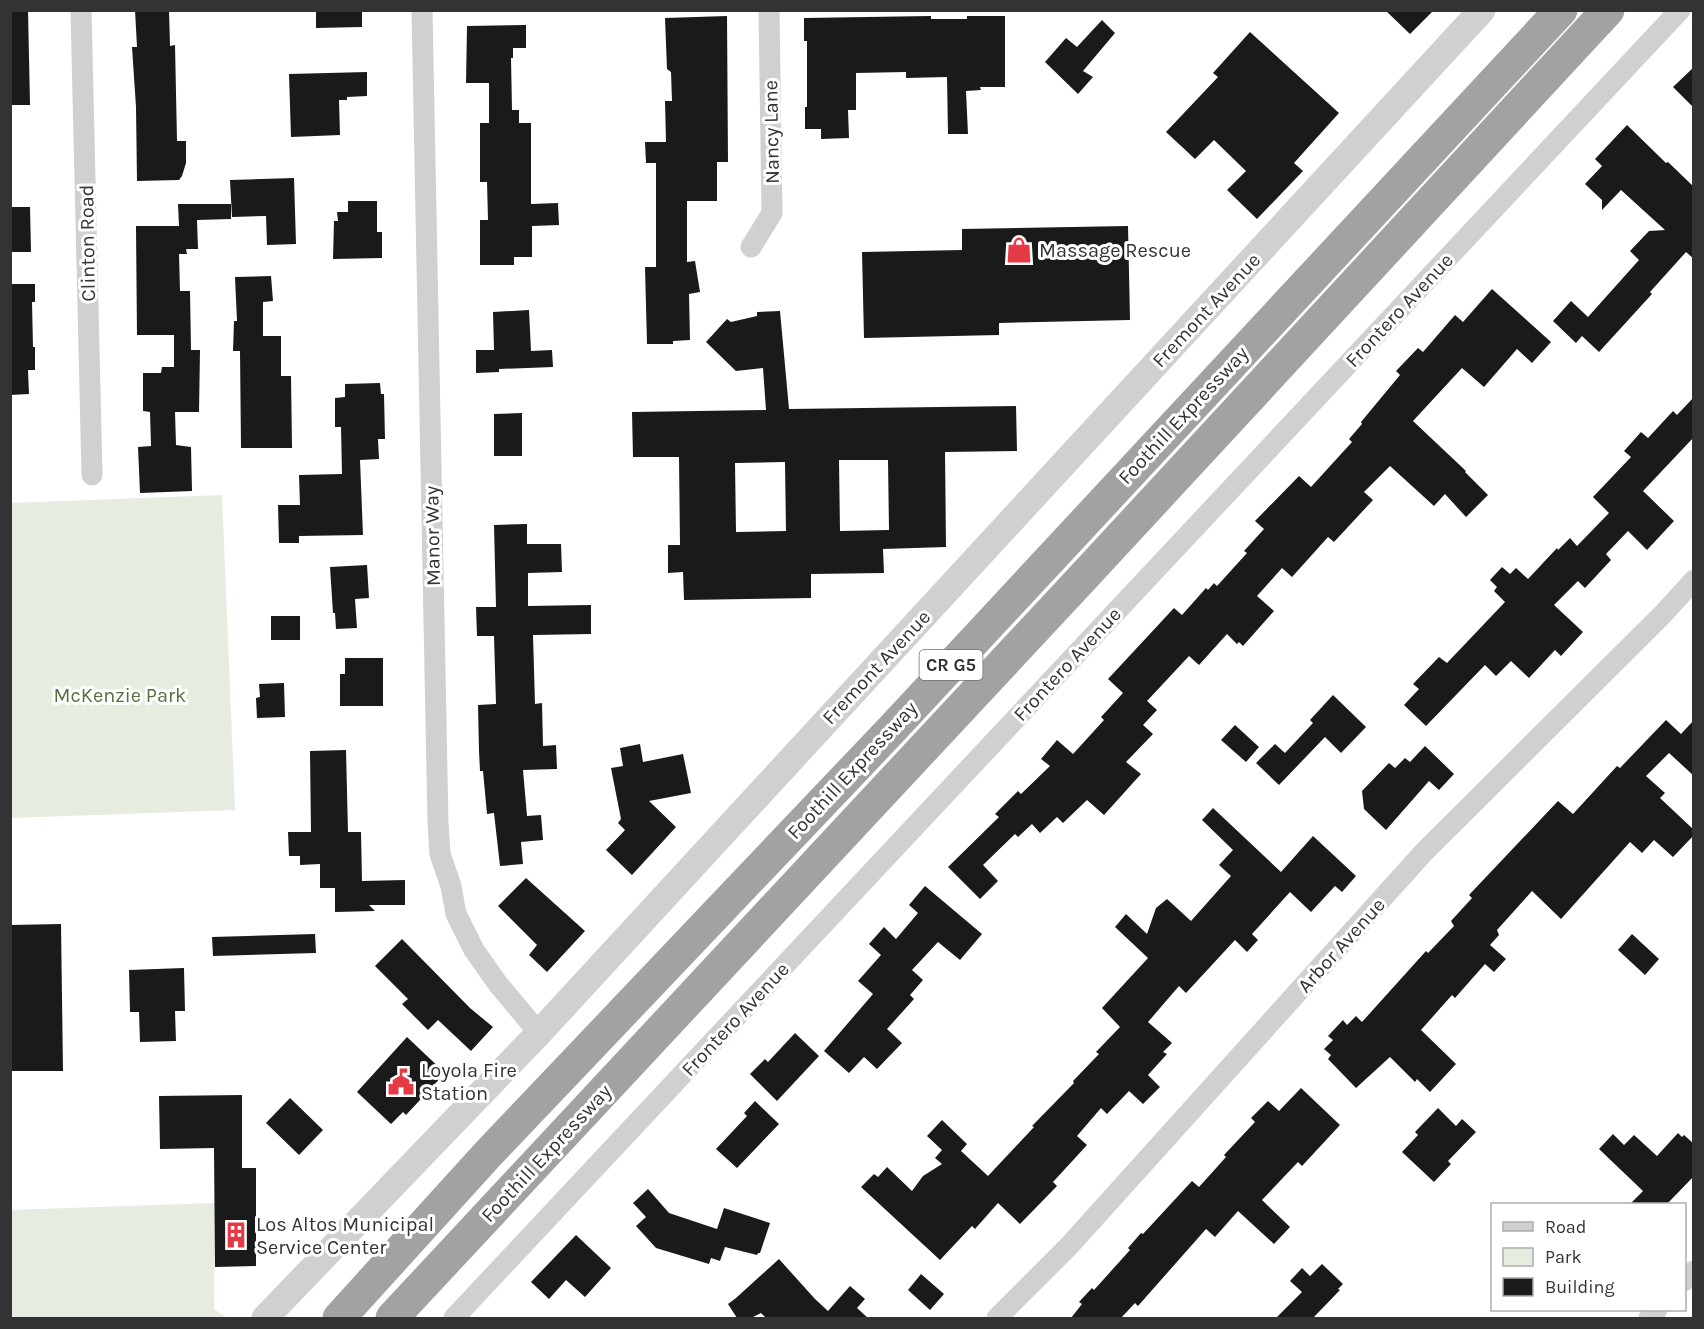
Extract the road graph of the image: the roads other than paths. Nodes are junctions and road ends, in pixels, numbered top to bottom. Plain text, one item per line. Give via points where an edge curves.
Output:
1 (81, 10) edge
2 (422, 10) edge
3 (768, 10) edge
4 (1482, 10) edge
5 (1560, 10) edge
6 (1608, 10) edge
7 (1680, 10) edge
8 (751, 247) dead end
9 (92, 475) dead end
10 (1694, 580) edge
11 (539, 1033) junction
12 (265, 1318) edge
13 (339, 1318) edge
14 (392, 1318) edge
15 (454, 1318) edge
16 (997, 1318) edge

1 - 9 street, Clinton Road
2 - 11 street, Manor Way via 440,854 456,914 474,950
3 - 8 street, Nancy Lane via 772,213
4 - 11 street, Fremont Avenue
5 - 13 highway, Foothill Expressway / CR G5 via 893,728 487,1155
6 - 14 highway, Foothill Expressway / CR G5
7 - 15 street, Frontero Avenue
10 - 16 street, Arbor Avenue via 1424,852 1069,1246
11 - 12 street, Fremont Avenue

